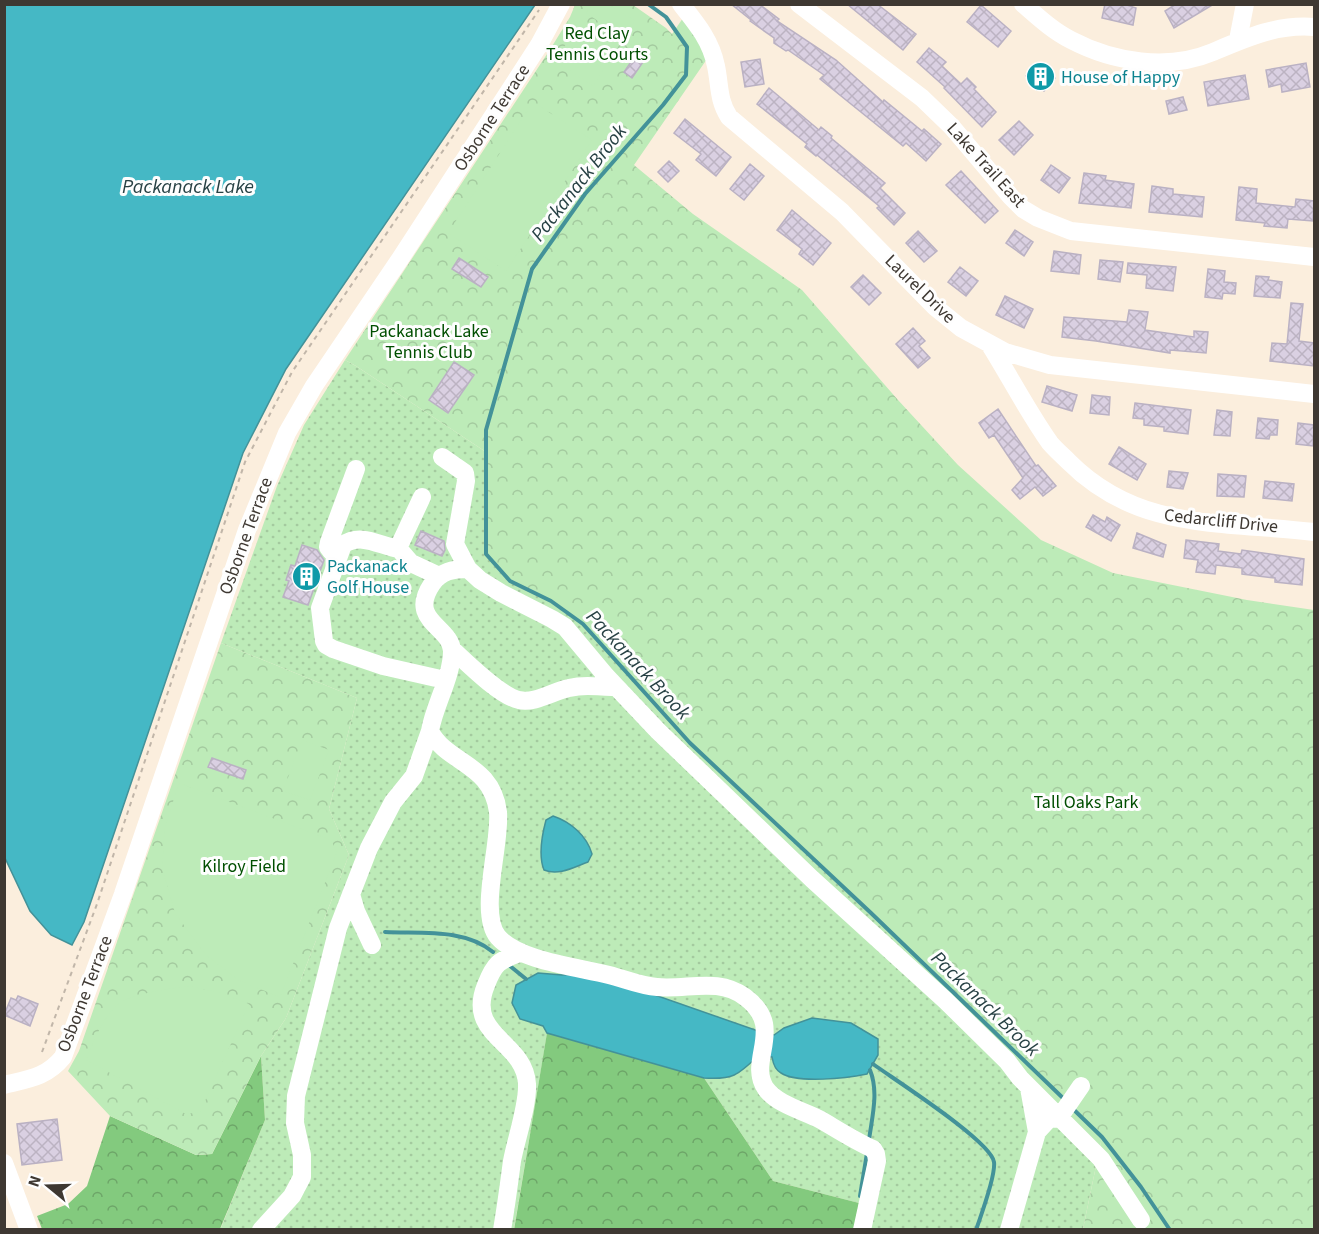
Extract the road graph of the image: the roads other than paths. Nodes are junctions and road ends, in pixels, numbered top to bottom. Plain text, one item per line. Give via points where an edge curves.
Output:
1 (561, 4) edge
2 (681, 4) edge
3 (799, 4) edge
4 (1023, 4) edge
5 (1245, 4) edge
6 (1314, 27) edge
7 (1238, 40) junction
8 (1314, 257) edge
9 (990, 345) junction
10 (1314, 394) edge
11 (442, 457) dead end
12 (356, 469) dead end
13 (422, 497) dead end
14 (1314, 532) edge
15 (455, 544) junction
16 (399, 549) junction
17 (341, 550) junction
18 (468, 569) junction
19 (441, 574) junction
20 (452, 649) junction
21 (445, 681) junction
22 (616, 687) junction
23 (430, 731) junction
24 (351, 894) junction
25 (498, 937) junction
26 (372, 945) dead end
27 (521, 952) junction
28 (500, 961) junction
29 (4, 1085) edge
30 (1080, 1086) dead end
31 (1029, 1088) junction
32 (1059, 1118) junction
33 (1037, 1132) junction
34 (4, 1163) edge
35 (1141, 1220) dead end
36 (29, 1230) edge
37 (261, 1230) edge
38 (502, 1230) edge
39 (862, 1230) edge
40 (1009, 1230) edge

1 - 29 street, Osborne Terrace via 520,75 314,386 287,433 247,530 123,894 63,1056 42,1075
2 - 9 street, Laurel Drive via 704,31 717,66 719,97 729,117 842,212 935,307
3 - 8 street, Lake Trail East via 922,98 952,127 1011,198 1038,218 1088,233
4 - 7 street via 1069,39 1112,56 1135,60 1172,62 1193,58
5 - 7 street
6 - 7 street via 1275,29
9 - 10 street, Laurel Drive via 1050,365
9 - 14 street, Cedarcliff Drive via 1051,445 1080,473 1118,499 1185,520
11 - 15 street via 466,476
12 - 17 street via 328,547 331,551
13 - 16 street
15 - 18 street
15 - 19 street
16 - 17 street via 361,539 346,542
16 - 19 street via 407,560
17 - 21 street via 320,609 326,645 383,666
18 - 19 street
18 - 22 street via 501,593 565,627
19 - 20 street via 426,593 425,608
20 - 21 street
20 - 22 street via 517,700 584,685
21 - 23 street
22 - 31 street via 812,879 952,1007
23 - 24 street via 414,776 393,802
23 - 25 street via 439,745 484,779 495,800 498,828 489,905
24 - 26 street
24 - 37 street via 330,955 296,1096 302,1177
25 - 27 street
25 - 28 street
27 - 28 street
27 - 39 street via 561,966 654,987 702,984 732,990 752,1002 766,1031 763,1082 774,1096 876,1154
28 - 38 street via 483,993 482,1017 517,1058 527,1085
30 - 32 street
31 - 32 street
31 - 33 street
32 - 33 street via 1049,1119
32 - 35 street via 1101,1159
33 - 40 street
34 - 36 street

